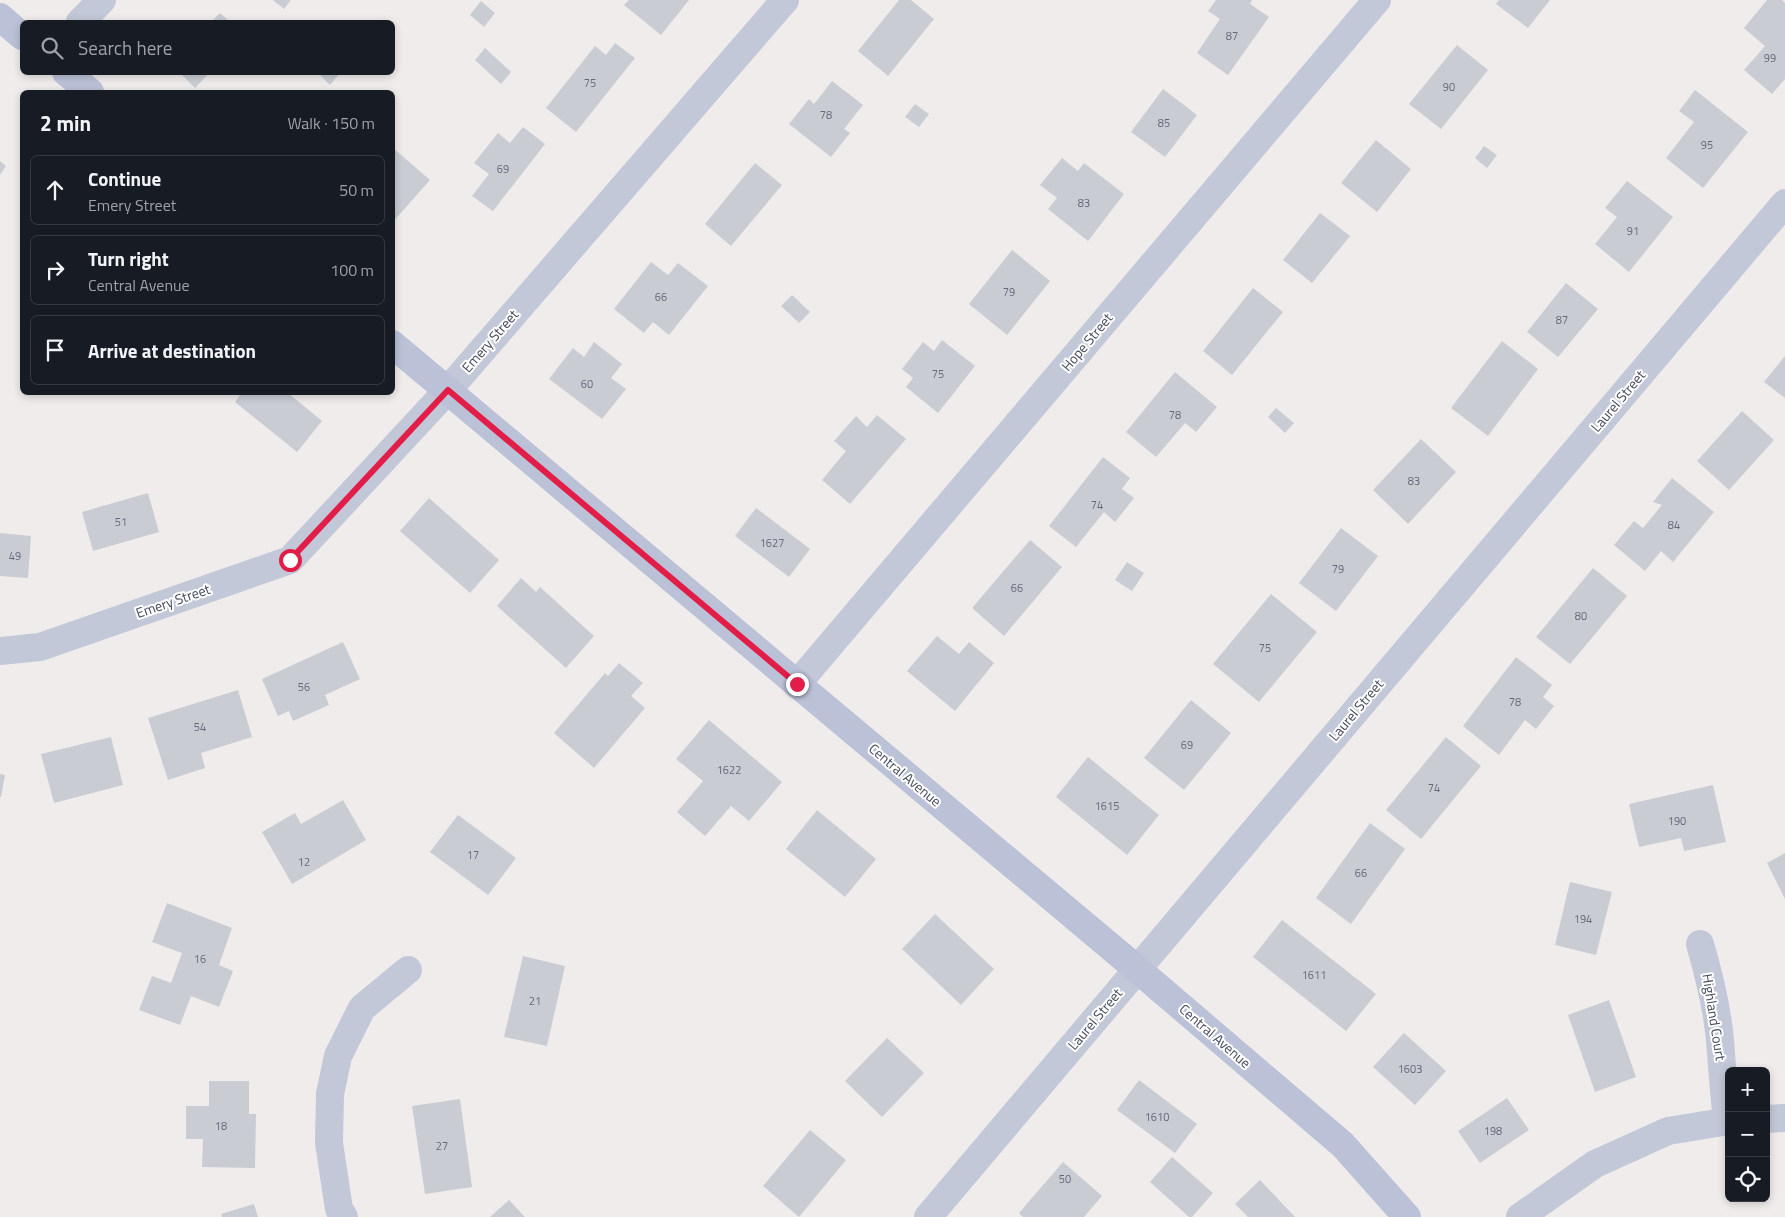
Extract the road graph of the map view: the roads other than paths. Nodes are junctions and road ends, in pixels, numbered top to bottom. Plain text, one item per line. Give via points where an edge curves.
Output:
1 (102, 0) edge
2 (785, 0) edge
3 (1377, 0) edge
4 (0, 17) edge
5 (82, 20) edge
6 (20, 34) edge
7 (70, 75) edge
8 (88, 90) edge
9 (1785, 203) edge
10 (395, 346) edge
11 (448, 390) junction
12 (0, 651) edge
13 (797, 684) junction
14 (1700, 944) dead end
15 (1137, 969) junction
16 (408, 970) dead end
17 (1727, 1112) edge
18 (1785, 1118) edge
19 (1770, 1119) edge
20 (1725, 1122) edge
21 (344, 1217) edge
22 (928, 1217) edge
23 (1407, 1217) edge
24 (1520, 1217) edge

1 - 5 street
2 - 11 street, Emery Street
3 - 13 street, Hope Street
4 - 6 street
7 - 8 street
9 - 15 street, Laurel Street
10 - 11 street, Central Avenue
11 - 12 street, Emery Street via 290,560 40,647
11 - 13 street, Central Avenue
13 - 15 street, Central Avenue
14 - 17 street, Highland Court via 1714,998
15 - 22 street, Laurel Street
15 - 23 street, Central Avenue via 1343,1145
16 - 21 street via 362,1008 338,1056 330,1094 329,1143 339,1209
18 - 19 street
20 - 24 street via 1668,1131 1595,1164

